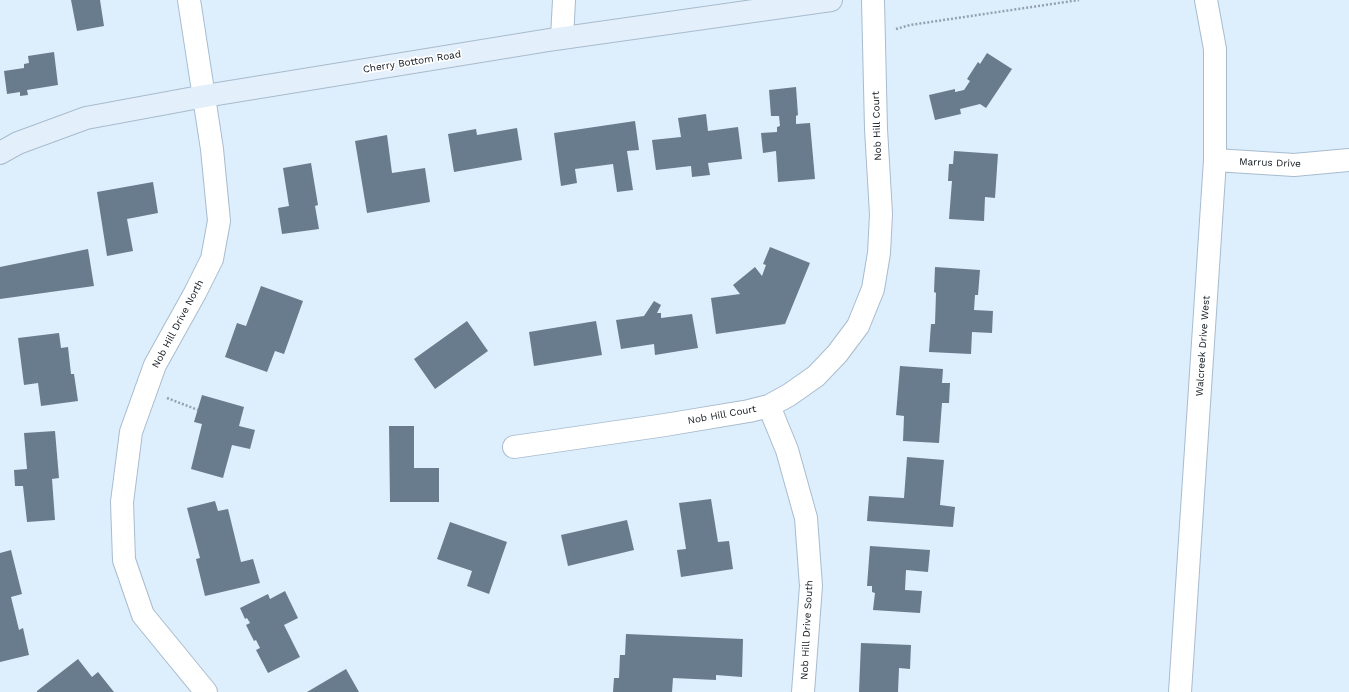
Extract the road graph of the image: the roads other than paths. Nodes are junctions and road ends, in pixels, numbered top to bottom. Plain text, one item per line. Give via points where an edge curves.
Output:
1 (189, 0) edge
2 (564, 0) edge
3 (831, 0) edge
4 (872, 0) edge
5 (1206, 0) edge
6 (562, 38) junction
7 (205, 96) junction
8 (0, 153) edge
9 (1215, 160) junction
10 (1349, 160) edge
11 (769, 406) junction
12 (514, 446) dead end
13 (206, 692) edge
14 (803, 692) edge
15 (1180, 692) edge

1 - 7 street, Nob Hill Drive North
2 - 6 street
3 - 6 main road, Cherry Bottom Road
4 - 11 street, Nob Hill Court via 881,214 879,253 873,289 858,326 837,354 816,376
5 - 9 street, Walcreek Drive West via 1215,49
6 - 7 main road, Cherry Bottom Road
7 - 8 main road, Cherry Bottom Road via 86,118 18,143
7 - 13 street, Nob Hill Drive North via 219,220 212,259 156,365 146,391 131,432 122,502 124,560 143,615
9 - 10 street, Marrus Drive via 1294,165
9 - 15 street, Walcreek Drive West
11 - 12 street, Nob Hill Court via 665,425
11 - 14 street, Nob Hill Drive South via 787,450 806,518 810,586

